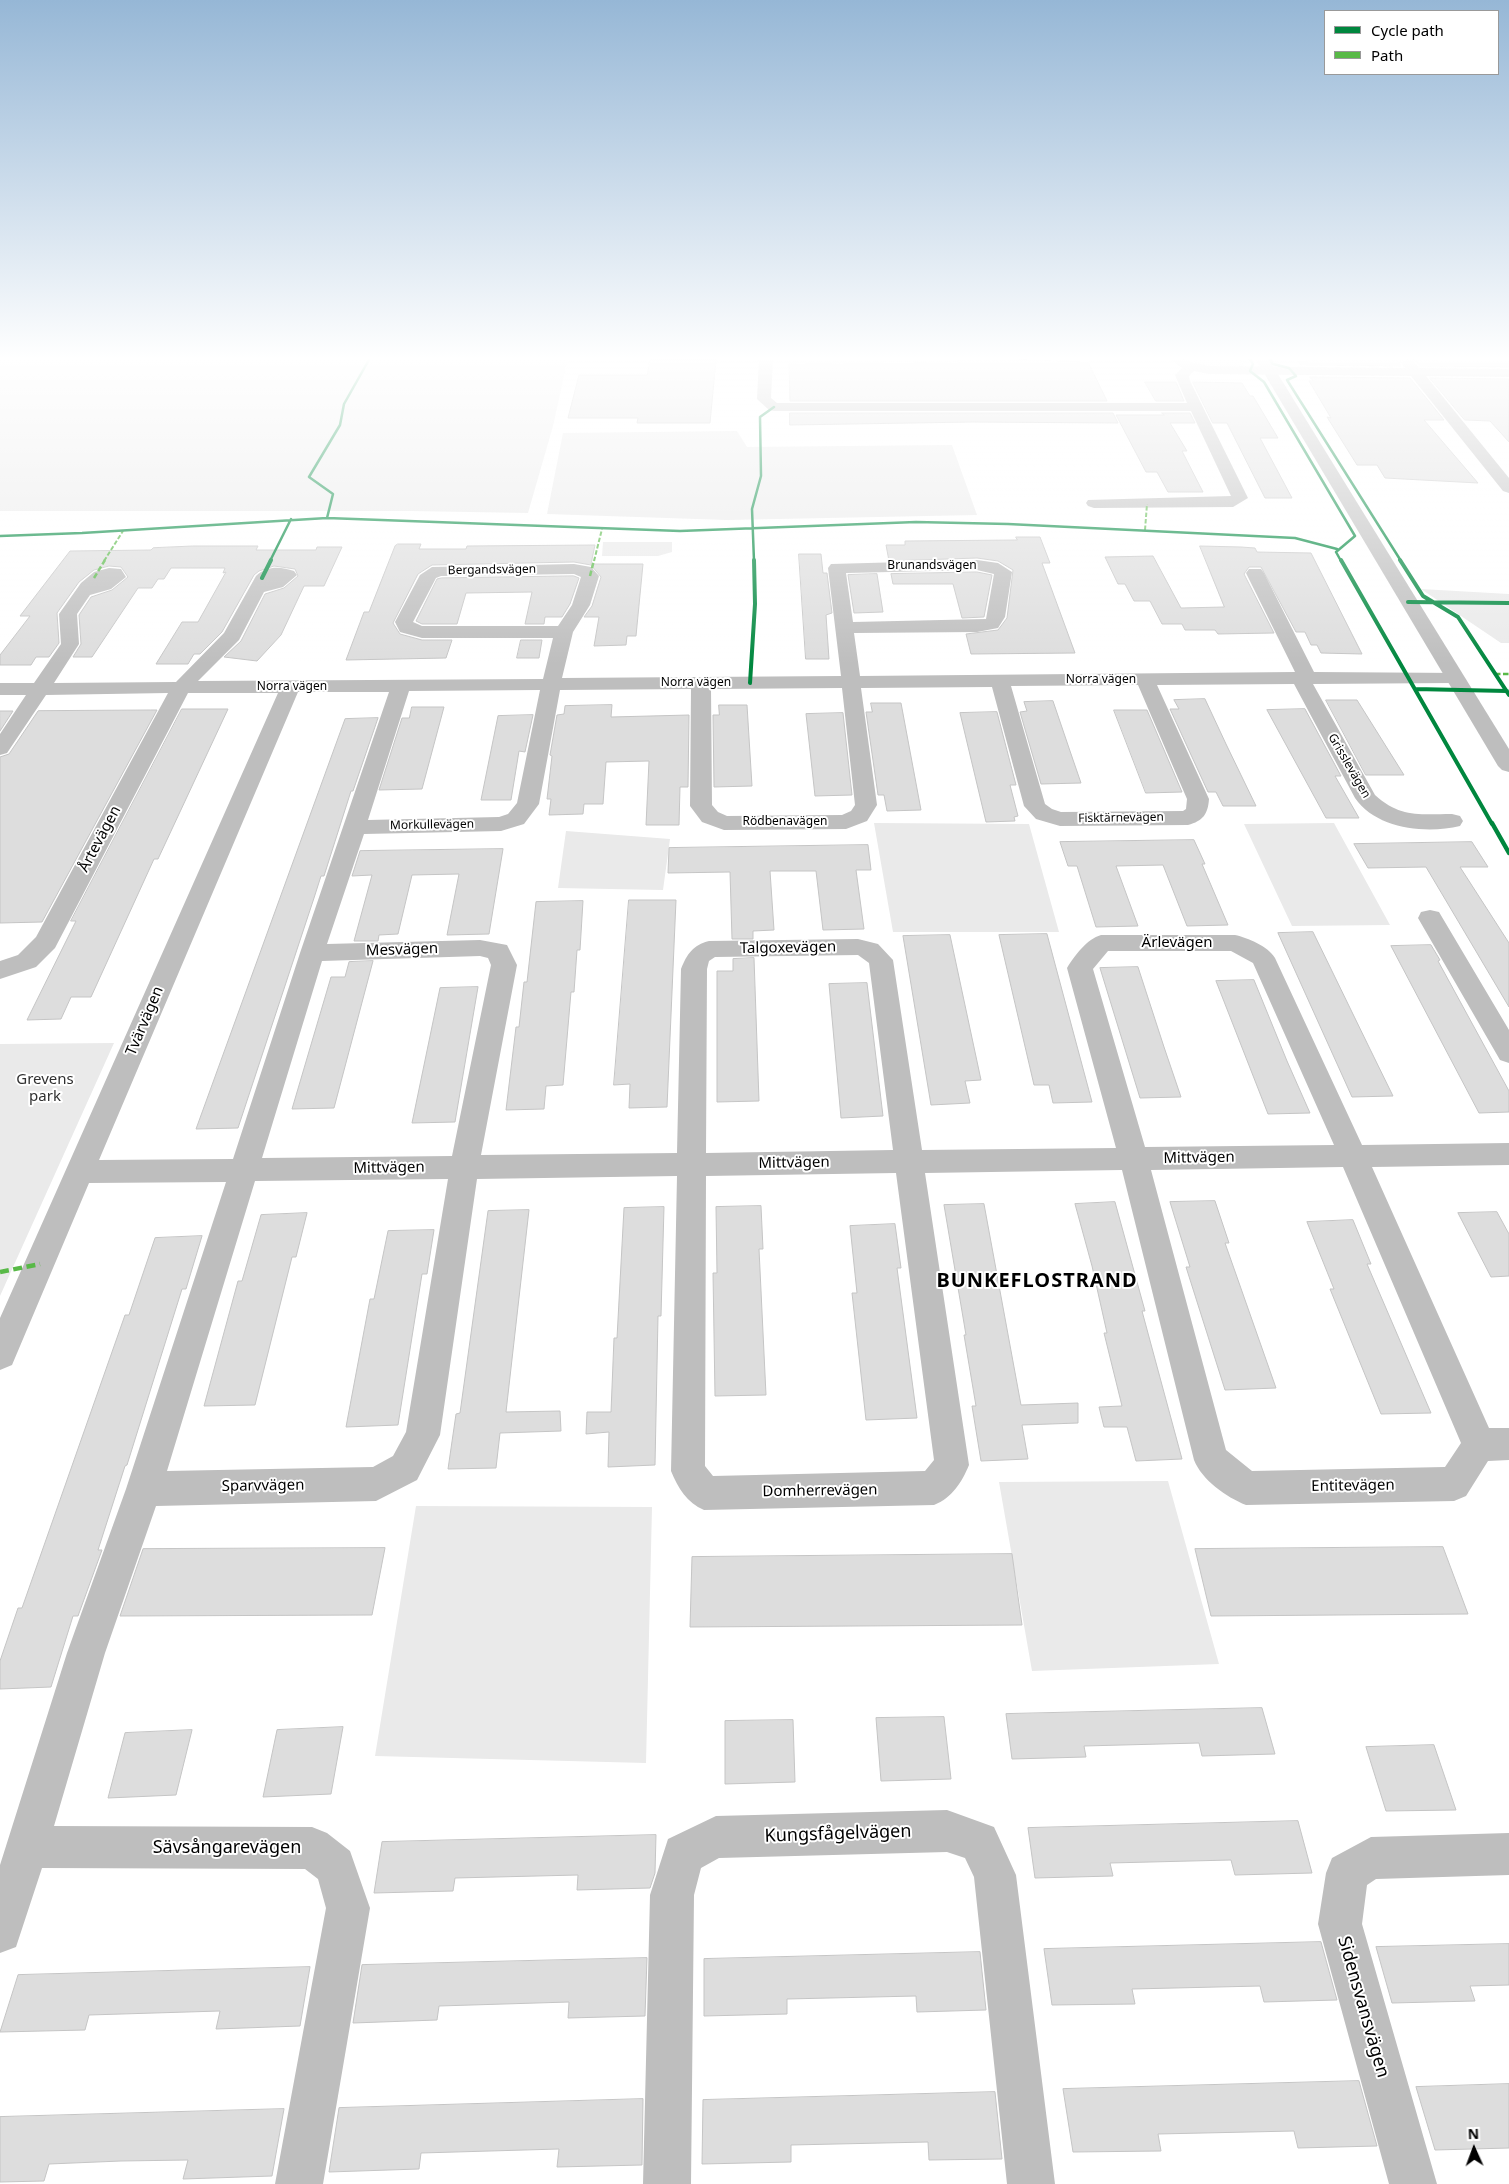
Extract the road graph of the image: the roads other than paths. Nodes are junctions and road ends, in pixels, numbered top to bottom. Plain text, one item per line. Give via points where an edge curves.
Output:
1 (1221, 460) edge
2 (1322, 460) edge
3 (1486, 460) edge
4 (1509, 488) edge
5 (1094, 503) dead end
6 (1255, 573) dead end
7 (257, 588) dead end
8 (84, 591) dead end
9 (843, 628) junction
10 (564, 632) junction
11 (1453, 677) junction
12 (1303, 678) junction
13 (1145, 680) junction
14 (1000, 681) junction
15 (850, 682) junction
16 (701, 683) junction
17 (551, 685) junction
18 (401, 686) junction
19 (290, 687) junction
20 (181, 688) junction
21 (0, 689) edge
22 (40, 689) junction
23 (0, 749) edge
24 (1509, 766) edge
25 (1452, 821) dead end
26 (355, 827) junction
27 (1430, 918) dead end
28 (312, 953) junction
29 (0, 970) edge
30 (1509, 1053) edge
31 (1509, 1154) edge
32 (1353, 1156) junction
33 (1134, 1158) junction
34 (910, 1162) junction
35 (694, 1164) junction
36 (464, 1168) junction
37 (244, 1170) junction
38 (79, 1172) junction
39 (0, 1355) edge
40 (1494, 1445) edge
41 (144, 1489) junction
42 (26, 1847) junction
43 (1509, 1854) edge
44 (0, 1930) edge
45 (299, 2184) edge
46 (668, 2184) edge
47 (1031, 2184) edge
48 (1413, 2184) edge

1 - 5 street via 1240,498 1234,502
2 - 11 street
3 - 4 street
6 - 12 street, Grisslevägen
7 - 20 street, Årtevägen via 232,636
8 - 22 street via 68,614 70,644
9 - 9 street, Brunandsvägen via 836,568 977,565 1002,572 996,617 992,624
9 - 15 street, Brunandsvägen
10 - 10 street, Bergandsvägen via 581,605 590,576 585,571 438,571 429,575 404,622 407,628 422,632
10 - 17 street, Bergandsvägen
11 - 12 street, Norra vägen
11 - 24 street
12 - 13 street, Norra vägen
12 - 25 street, Grisslevägen via 1366,798 1377,811 1395,819
13 - 14 street, Norra vägen
13 - 14 street, Fisktärnevägen via 1198,799 1198,811 1188,818 1060,819 1044,814 1035,806
14 - 15 street, Norra vägen
15 - 16 street, Norra vägen
15 - 16 street, Rödbenavägen via 866,806 859,816 846,822 724,823 710,817 701,806
16 - 17 street, Norra vägen
17 - 18 street, Norra vägen
17 - 26 street, Morkullevägen via 528,804 516,819 502,824
18 - 19 street, Norra vägen
18 - 26 street
19 - 20 street, Norra vägen
19 - 38 street, Tvärvägen
20 - 22 street, Norra vägen
20 - 29 street, Årtevägen via 46,942 26,961
21 - 22 street, Norra vägen
22 - 23 street
26 - 28 street
27 - 30 street
28 - 36 street, Mesvägen via 480,948 498,951 504,965
28 - 37 street
31 - 32 street, Mittvägen
32 - 33 street, Mittvägen
32 - 33 street, Ärlevägen via 1263,958 1235,943 1101,943 1080,968
32 - 40 street, Entitevägen
33 - 34 street, Mittvägen
33 - 40 street, Entitevägen via 1211,1460 1246,1488 1454,1484
34 - 35 street, Mittvägen
34 - 35 street, Talgoxevägen via 881,960 869,950 858,947 709,949 698,957 694,968
34 - 35 street, Domherrevägen via 952,1464 934,1488 704,1493 688,1471
35 - 36 street, Mittvägen
36 - 37 street, Mittvägen
36 - 41 street, Sparvvägen via 423,1435 404,1468 376,1484
37 - 38 street, Mittvägen
37 - 41 street
38 - 39 street, Tvärvägen
41 - 42 street via 86,1653
42 - 44 street
42 - 45 street, Sävsångarevägen via 312,1848 335,1866 348,1908
43 - 48 street, Sidensvansvägen via 1371,1858 1347,1873 1340,1924
46 - 47 street, Kungsfågelvägen via 672,1895 684,1854 716,1837 947,1831 979,1842 995,1875

